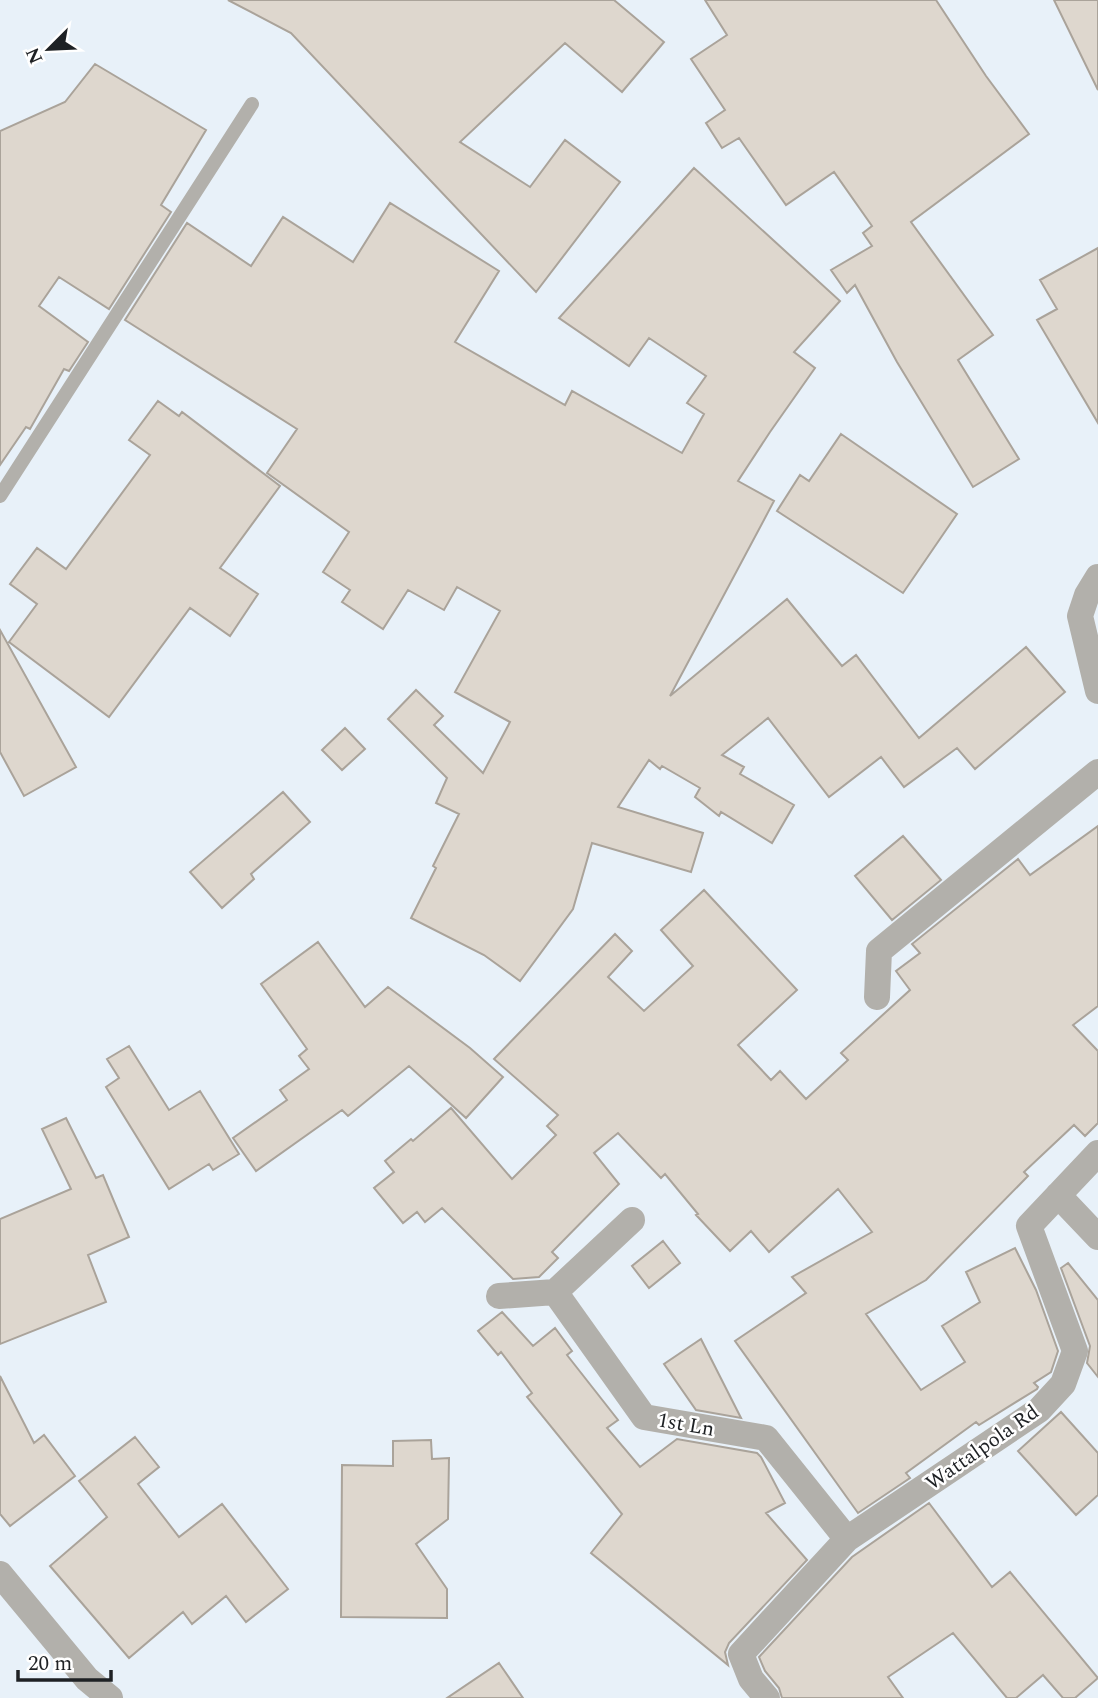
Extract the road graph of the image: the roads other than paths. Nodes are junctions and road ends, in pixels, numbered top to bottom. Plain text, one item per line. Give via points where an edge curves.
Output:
1 (252, 104) dead end
2 (0, 496) edge
3 (1098, 577) edge
4 (1098, 691) edge
5 (1098, 772) edge
6 (877, 997) dead end
7 (1098, 1153) edge
8 (1058, 1195) junction
9 (632, 1220) dead end
10 (1098, 1237) edge
11 (555, 1292) junction
12 (499, 1296) dead end
13 (847, 1539) junction
14 (0, 1574) edge
15 (110, 1698) edge
16 (767, 1698) edge

1 - 2 lane
3 - 4 street via 1080,616
5 - 6 street via 879,951
7 - 8 street, Wattalpola Rd
8 - 10 street
8 - 13 street, Wattalpola Rd via 1029,1226 1075,1351 1063,1384 1039,1410
9 - 11 street
11 - 12 street
11 - 13 street, 1st Ln via 644,1417 766,1438
13 - 16 street, Wattalpola Rd via 741,1654 751,1679
14 - 15 street via 87,1679

